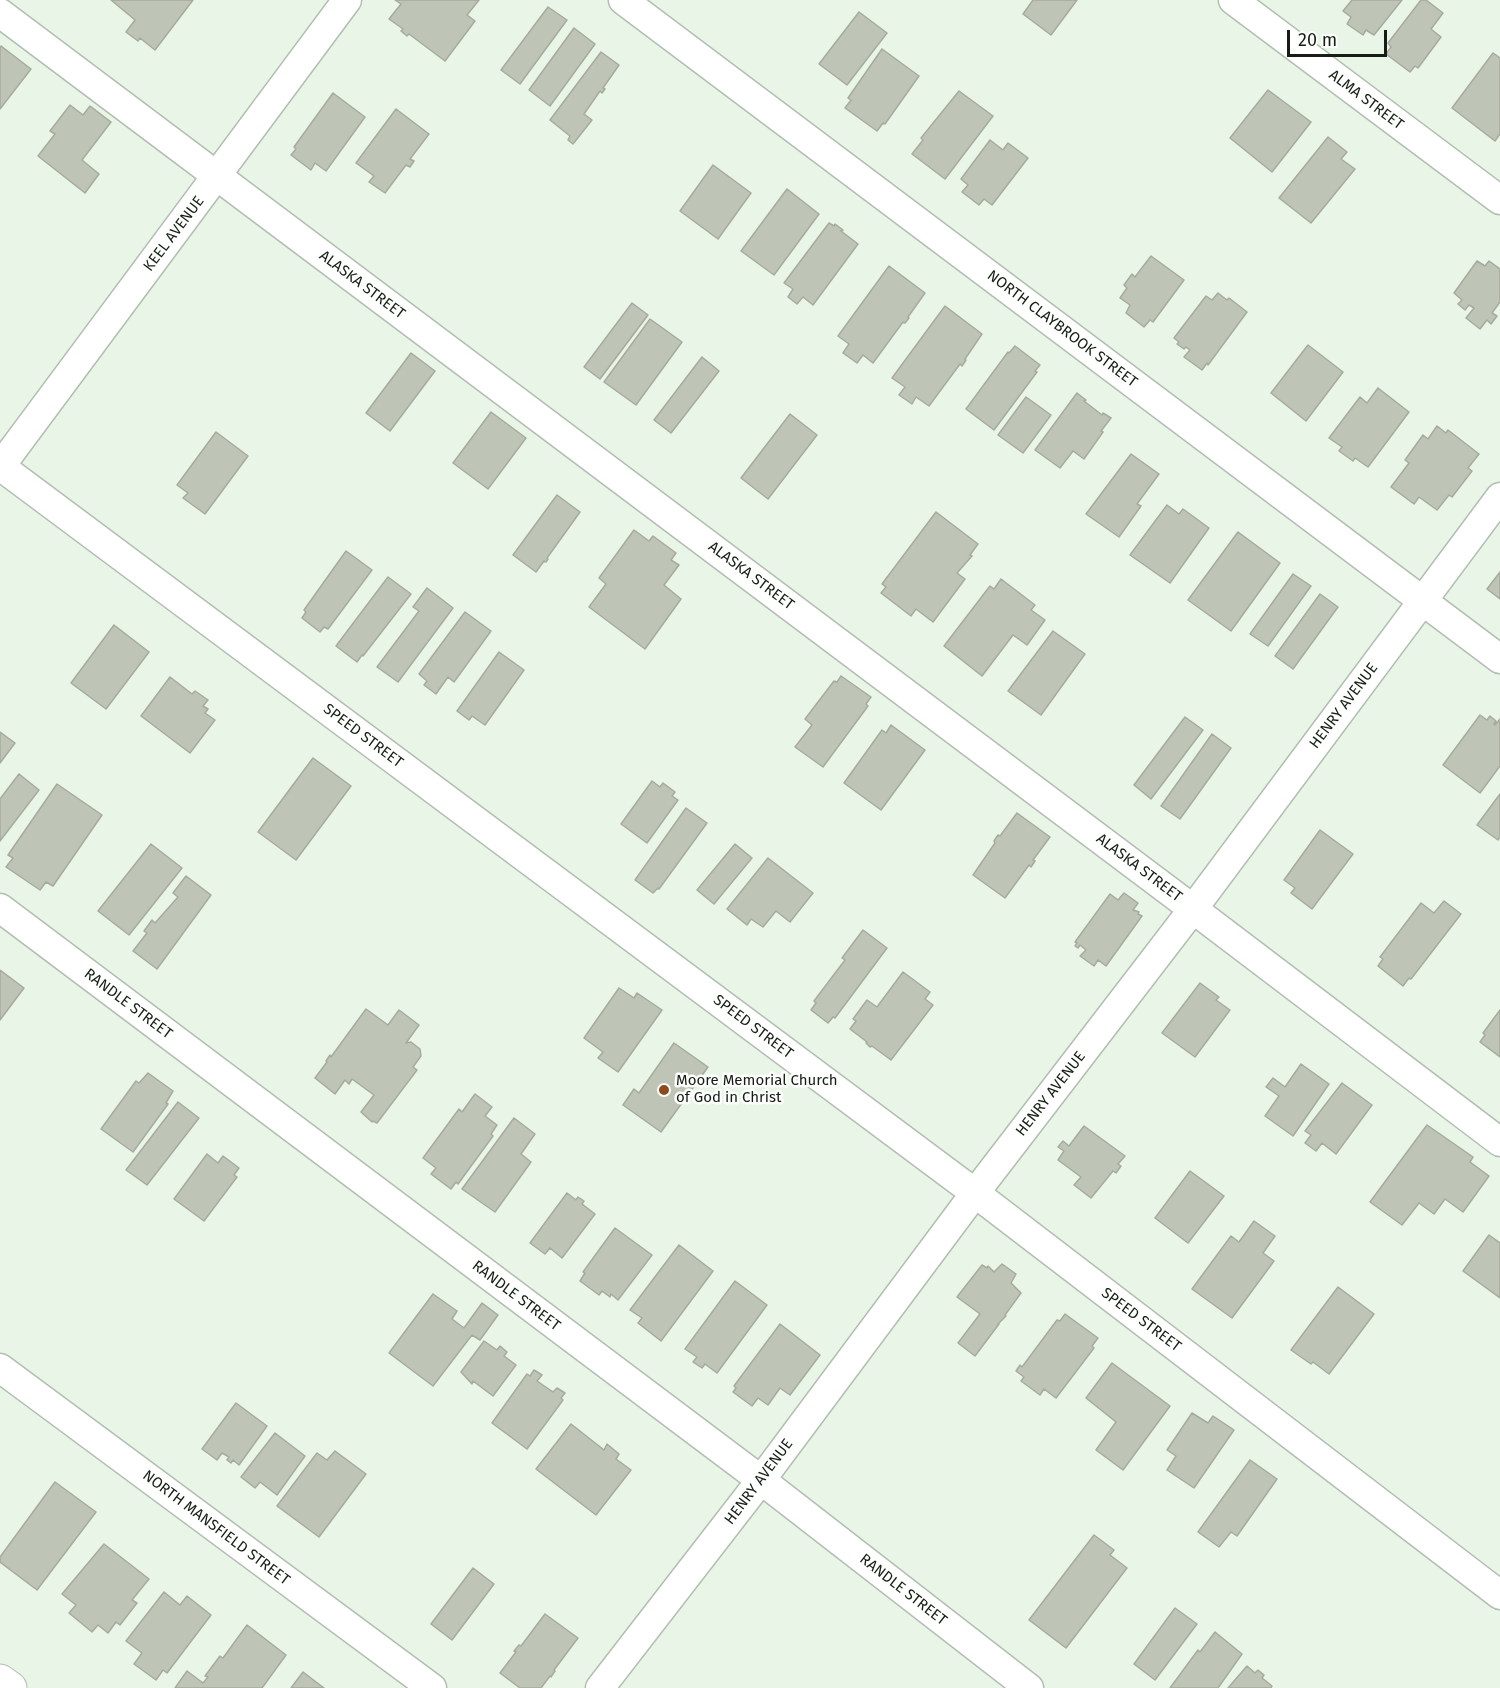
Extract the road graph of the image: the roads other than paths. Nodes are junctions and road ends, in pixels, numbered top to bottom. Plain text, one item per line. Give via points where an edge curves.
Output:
1 (347, 0) edge
2 (622, 0) edge
3 (1233, 0) edge
4 (0, 13) edge
5 (217, 176) junction
6 (1500, 200) edge
7 (0, 466) edge
8 (1500, 497) edge
9 (1423, 600) junction
10 (1500, 659) edge
11 (0, 908) edge
12 (1193, 909) junction
13 (1500, 1142) edge
14 (975, 1192) junction
15 (0, 1368) edge
16 (761, 1480) junction
17 (1500, 1595) edge
18 (0, 1681) edge
19 (10, 1688) edge
20 (432, 1688) edge
21 (600, 1688) edge
22 (1029, 1688) edge

1 - 5 street, KEEL AVENUE
2 - 9 street, NORTH CLAYBROOK STREET
3 - 6 street, ALMA STREET
4 - 5 street, ALASKA STREET
5 - 7 street, KEEL AVENUE
5 - 12 street, ALASKA STREET
7 - 14 street, SPEED STREET
8 - 9 street, HENRY AVENUE
9 - 10 street, NORTH CLAYBROOK STREET
9 - 12 street, HENRY AVENUE
11 - 16 street, RANDLE STREET
12 - 13 street, ALASKA STREET
12 - 14 street, HENRY AVENUE
14 - 16 street, HENRY AVENUE
14 - 17 street, SPEED STREET
15 - 20 street, NORTH MANSFIELD STREET
16 - 21 street, HENRY AVENUE
16 - 22 street, RANDLE STREET
18 - 19 main road

